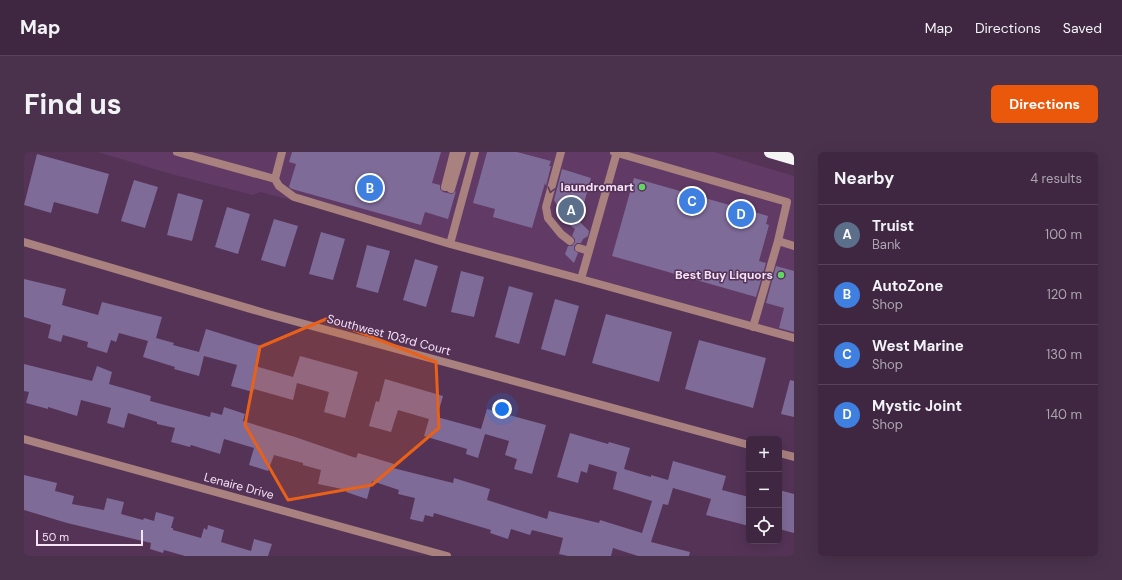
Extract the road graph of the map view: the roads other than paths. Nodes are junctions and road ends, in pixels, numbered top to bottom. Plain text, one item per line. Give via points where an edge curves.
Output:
1 (177, 152) edge
2 (282, 152) edge
3 (454, 152) edge
4 (462, 152) edge
5 (475, 152) edge
6 (561, 152) edge
7 (616, 152) edge
8 (770, 152) edge
9 (794, 159) edge
10 (275, 180) junction
11 (791, 203) edge
12 (570, 241) dead end
13 (778, 241) junction
14 (24, 242) edge
15 (450, 244) junction
16 (794, 246) edge
17 (580, 248) dead end
18 (589, 251) junction
19 (581, 279) junction
20 (753, 327) junction
21 (794, 338) edge
22 (24, 439) edge
23 (746, 444) edge
24 (782, 454) edge
25 (794, 457) edge
26 (447, 556) edge

1 - 10 street
2 - 10 street
3 - 4 street via 448,188
5 - 15 street
6 -> 12 street via 546,207 548,218
7 - 11 street
7 - 18 street
8 - 9 highway
10 - 15 street via 294,197
11 - 13 street
13 - 16 street
13 - 20 street
14 - 23 street, Southwest 103rd Court via 276,316
15 - 19 street
17 - 18 street
18 - 19 street
19 - 20 street
20 - 21 street
22 - 26 street, Lenaire Drive
24 - 25 street

